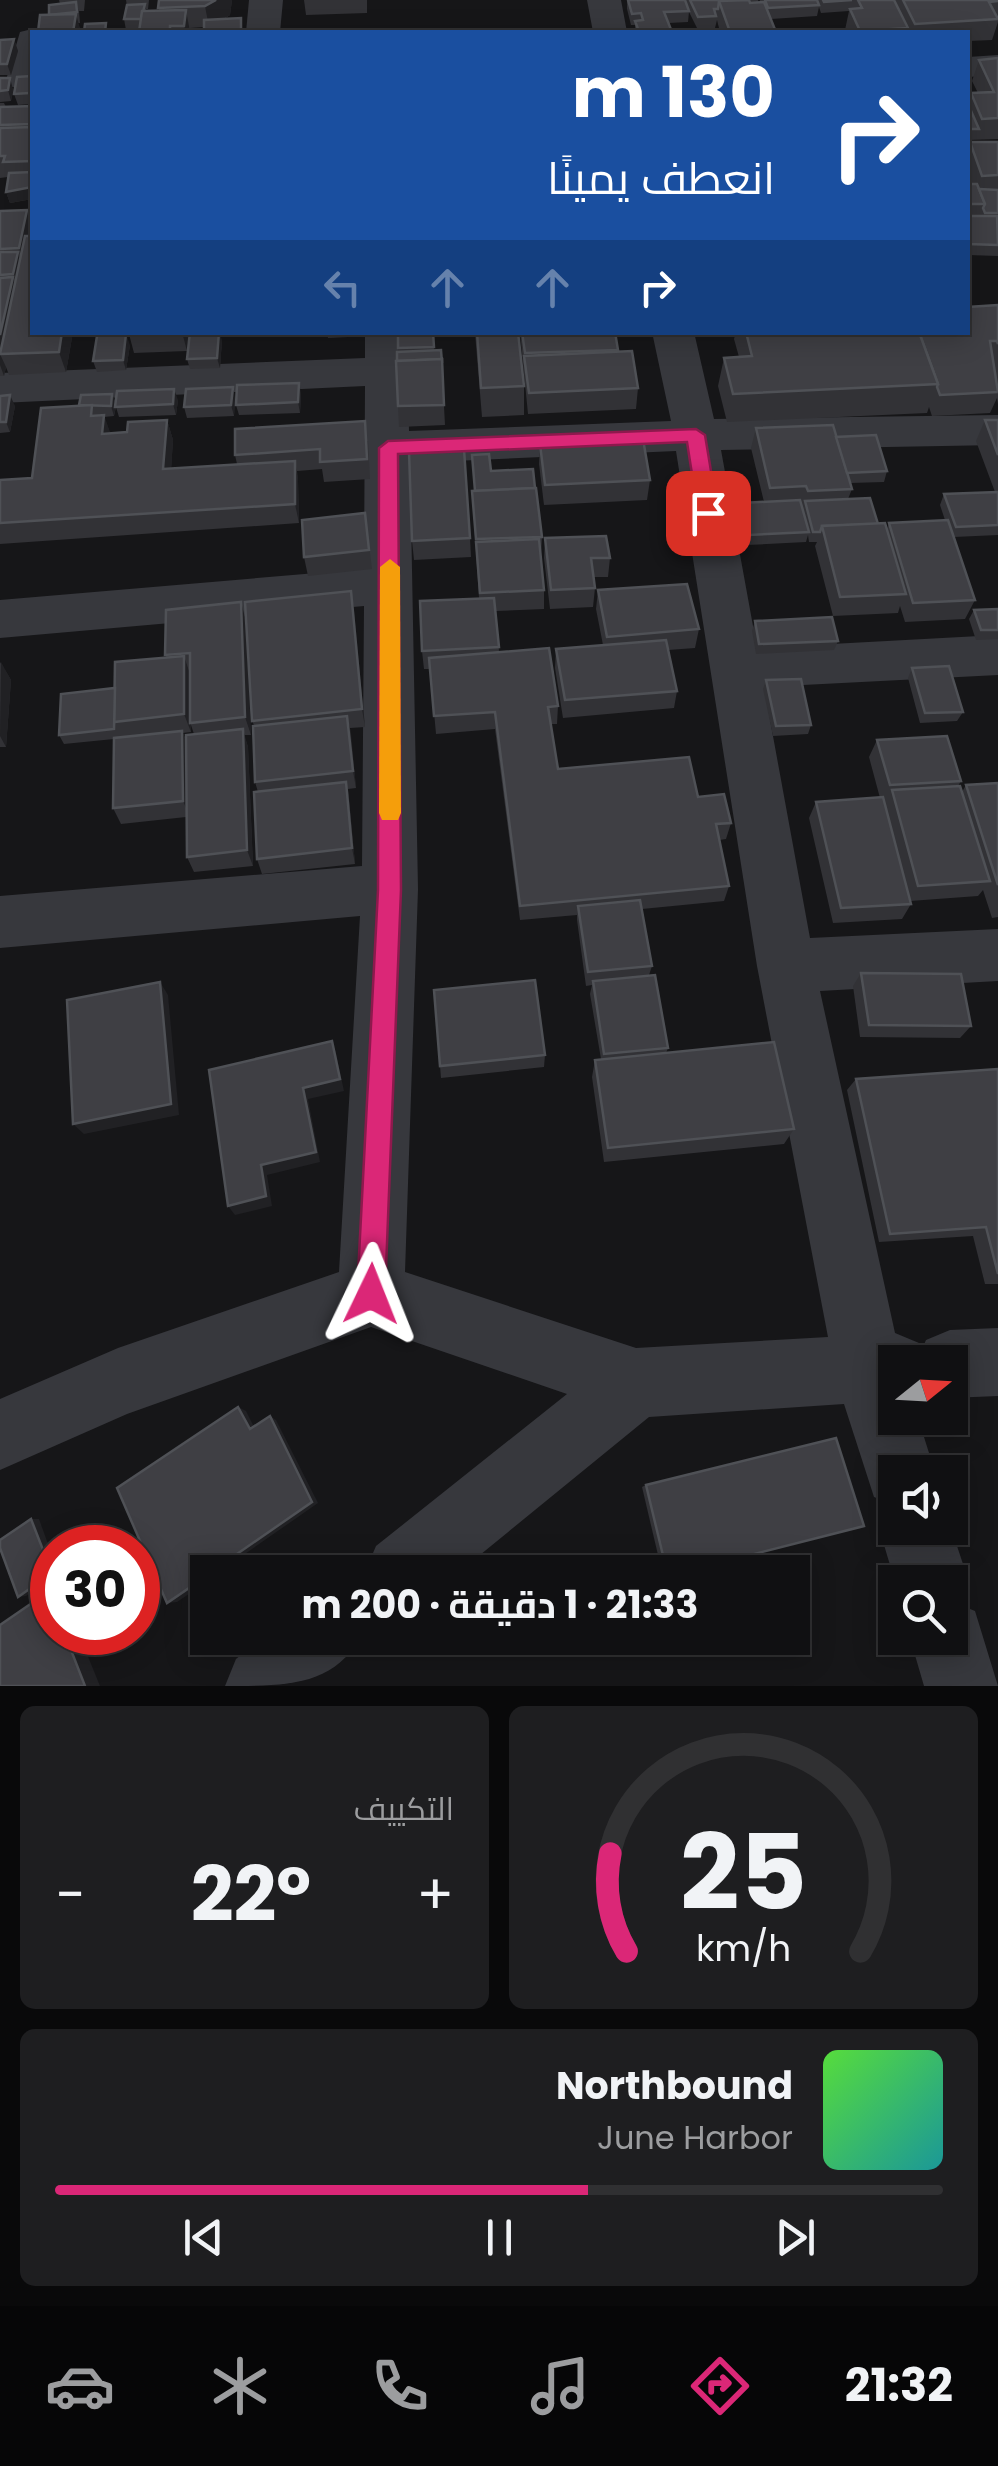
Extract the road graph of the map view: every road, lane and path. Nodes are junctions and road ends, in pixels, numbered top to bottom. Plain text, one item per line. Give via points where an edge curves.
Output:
1 (40, 0) edge
2 (266, 0) edge
3 (604, 0) edge
4 (34, 30) edge
5 (264, 30) edge
6 (610, 30) edge
7 (30, 45) edge
8 (998, 65) edge
9 (970, 68) edge
10 (19, 80) edge
11 (674, 335) edge
12 (386, 352) edge
13 (0, 388) edge
14 (998, 430) edge
15 (696, 435) junction
16 (388, 448) junction
17 (390, 585) junction
18 (0, 619) edge
19 (998, 654) edge
20 (733, 669) junction
21 (390, 890) junction
22 (0, 922) edge
23 (998, 955) edge
24 (786, 966) junction
25 (371, 1294) junction
26 (878, 1351) edge
27 (998, 1362) edge
28 (968, 1363) edge
29 (878, 1368) edge
30 (636, 1382) junction
31 (0, 1435) edge
32 (423, 1555) edge
33 (301, 1655) edge
34 (953, 1655) edge
35 (263, 1686) edge
36 (962, 1686) edge

1 - 4 street
2 - 5 street
3 - 6 street
7 - 10 street
8 - 9 street
11 - 15 street
12 - 13 street
12 - 16 street
14 - 15 street
15 - 16 street
15 - 20 street
16 - 17 street
17 - 18 street
17 - 21 street
19 - 20 street
20 - 24 street
21 - 22 street
21 - 25 street
23 - 24 street
24 - 26 street
25 - 30 street
25 - 31 street via 118,1383
27 - 28 street
29 - 30 street
30 - 32 street
33 - 35 street
34 - 36 street

